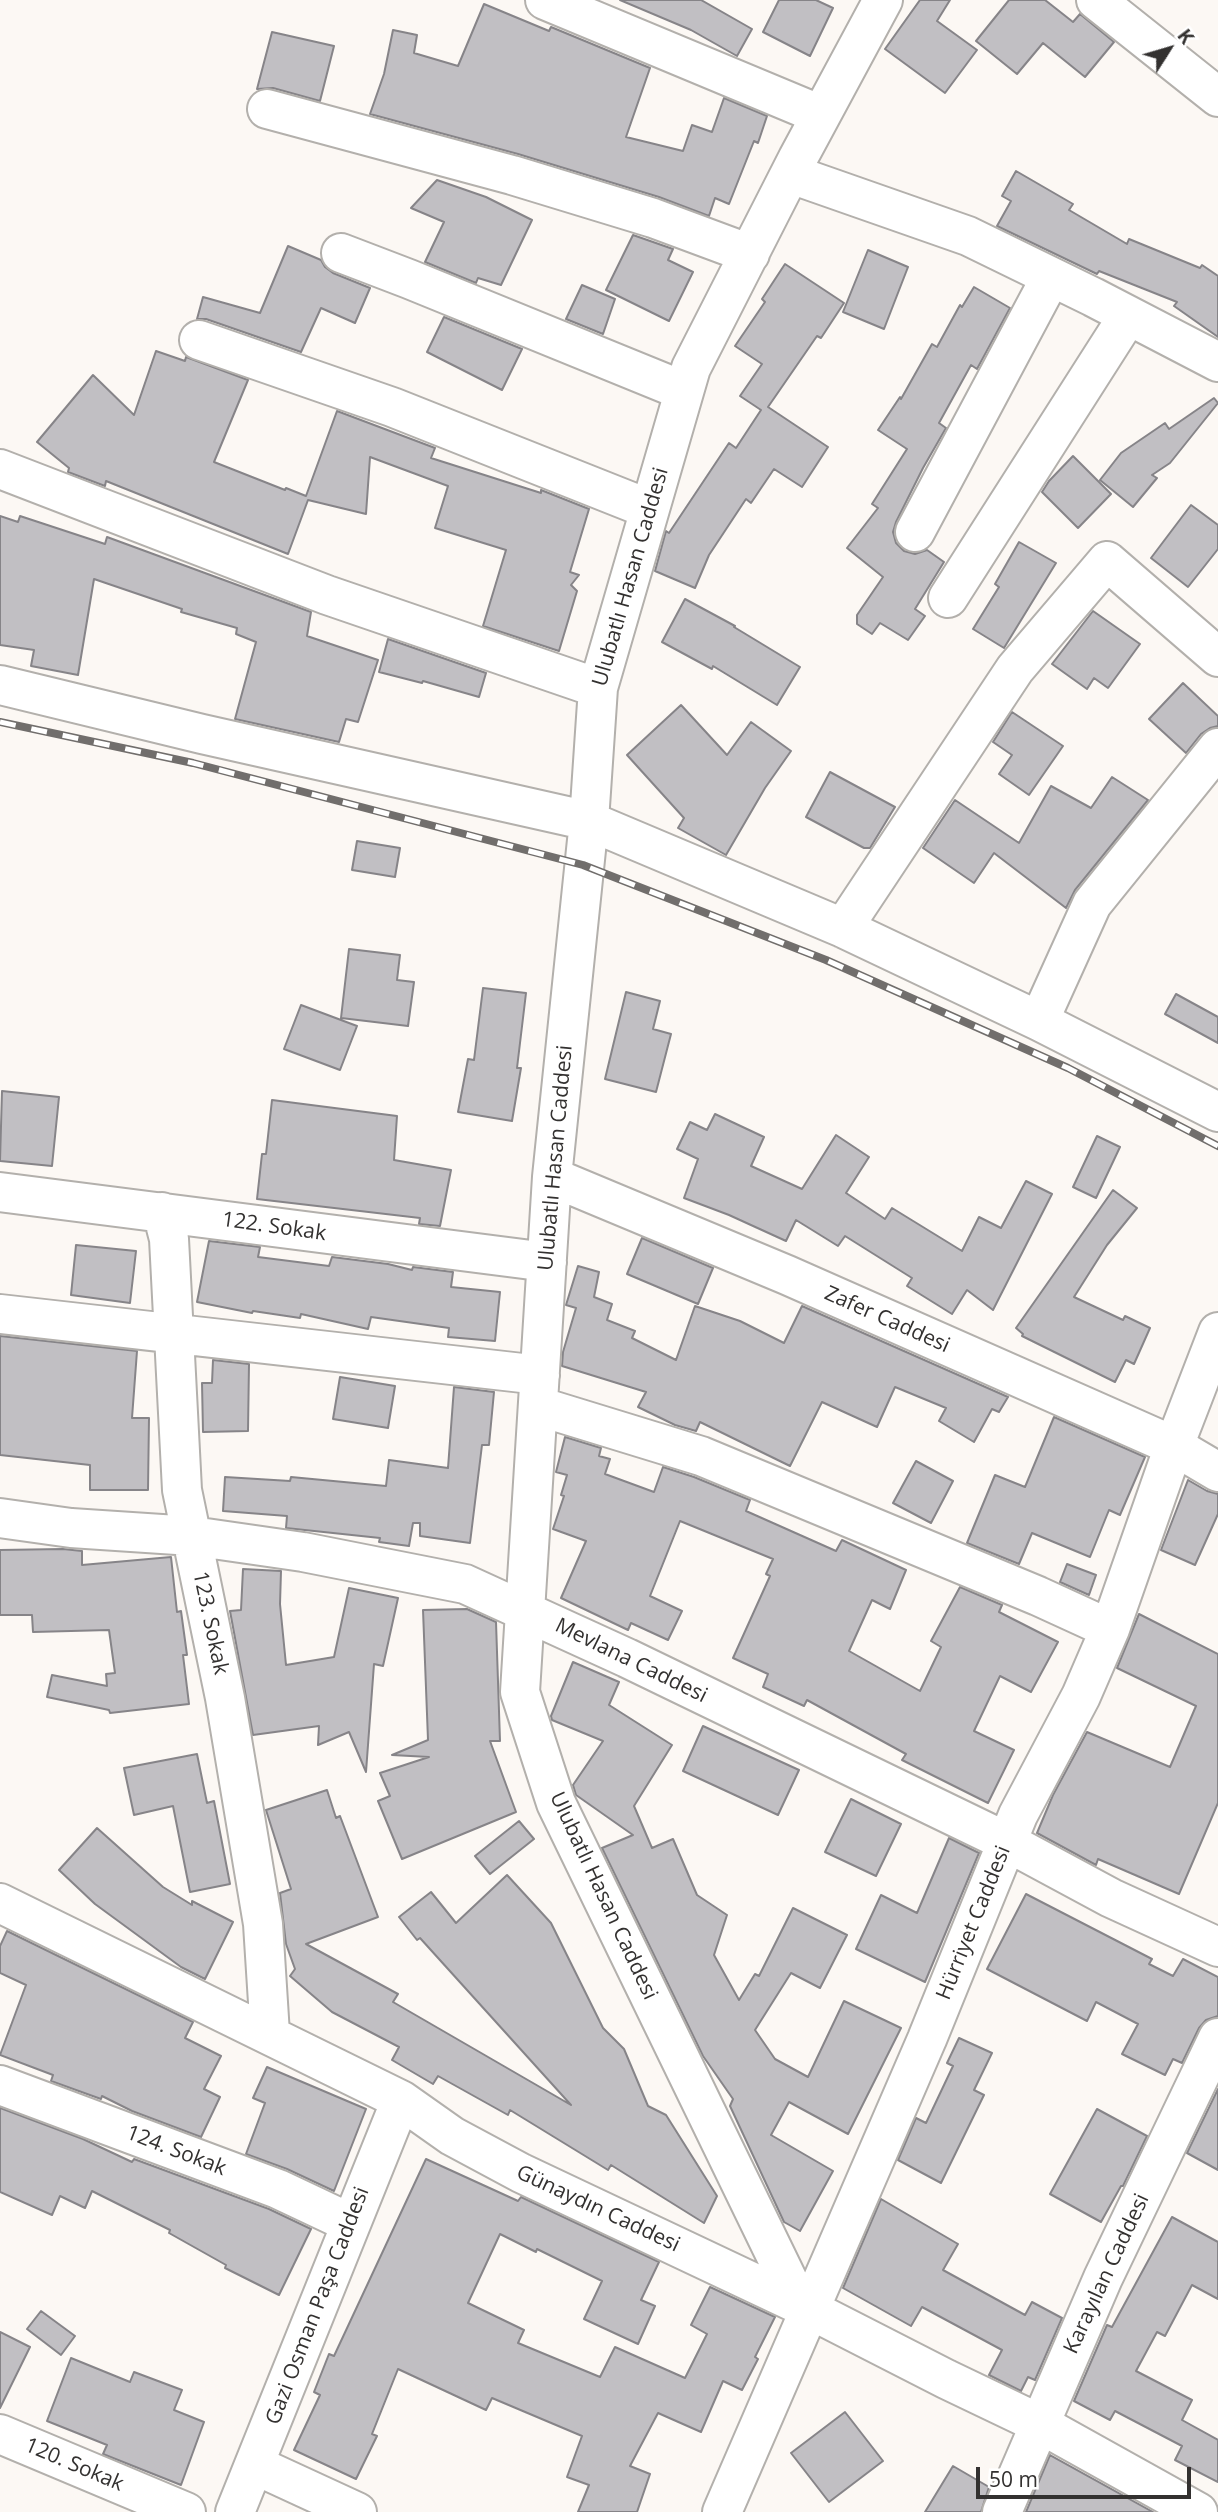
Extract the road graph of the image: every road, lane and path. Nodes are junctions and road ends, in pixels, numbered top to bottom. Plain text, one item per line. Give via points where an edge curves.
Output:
1 (545, 0) edge
2 (883, 0) edge
3 (1096, 0) edge
4 (1218, 97) edge
5 (267, 109) dead end
6 (821, 115) junction
7 (791, 174) junction
8 (341, 253) dead end
9 (750, 254) junction
10 (1051, 277) junction
11 (1128, 316) junction
12 (199, 340) dead end
13 (1218, 362) edge
14 (684, 391) junction
15 (0, 469) edge
16 (649, 509) junction
17 (915, 532) dead end
18 (948, 598) dead end
19 (1218, 657) edge
20 (0, 685) edge
21 (598, 688) junction
22 (1218, 748) edge
23 (589, 821) junction
24 (843, 928) junction
25 (1039, 1021) junction
26 (1218, 1112) edge
27 (552, 1177) junction
28 (0, 1192) edge
29 (162, 1212) junction
30 (547, 1262) junction
31 (0, 1314) edge
32 (1218, 1332) edge
33 (174, 1335) junction
34 (539, 1391) junction
35 (1174, 1446) junction
36 (1218, 1472) edge
37 (0, 1518) edge
38 (192, 1536) junction
39 (525, 1610) junction
40 (1110, 1629) junction
41 (1007, 1842) junction
42 (0, 1903) edge
43 (1218, 1947) edge
44 (270, 2034) junction
45 (1218, 2038) edge
46 (0, 2085) edge
47 (401, 2100) junction
48 (350, 2223) junction
49 (811, 2310) junction
50 (1040, 2424) junction
51 (0, 2434) edge
52 (255, 2465) junction
53 (186, 2512) edge
54 (235, 2512) edge
55 (357, 2512) edge
56 (722, 2512) edge
57 (1002, 2512) edge
58 (1198, 2512) edge

1 - 6 street
2 - 6 street, Ulubatlı Hasan Caddesi
3 - 4 street
5 - 9 street via 512,175 653,218
6 - 7 street, Ulubatlı Hasan Caddesi
7 - 9 street, Ulubatlı Hasan Caddesi
7 - 10 street via 968,236
8 - 14 street
9 - 14 street, Ulubatlı Hasan Caddesi via 691,368
10 - 11 street
10 - 17 street
11 - 13 street
11 - 18 street
12 - 16 street via 392,407
14 - 16 street, Ulubatlı Hasan Caddesi
15 - 21 street via 327,595
16 - 21 street, Ulubatlı Hasan Caddesi
19 - 24 street via 1107,561 1015,668
20 - 23 street
21 - 23 street, Ulubatlı Hasan Caddesi
22 - 25 street via 1092,904
23 - 24 street
23 - 27 street, Ulubatlı Hasan Caddesi
24 - 25 street
25 - 26 street
27 - 30 street, Ulubatlı Hasan Caddesi
27 - 35 street, Zafer Caddesi
28 - 29 street, 122. Sokak
29 - 30 street, 122. Sokak
29 - 33 street, 123. Sokak via 169,1239
30 - 34 street, Ulubatlı Hasan Caddesi
31 - 33 street
32 - 35 street, Hürriyet Caddesi
33 - 34 street
33 - 38 street, 123. Sokak via 182,1490
34 - 39 street, Ulubatlı Hasan Caddesi
34 - 40 street
35 - 36 street, Zafer Caddesi
35 - 40 street, Hürriyet Caddesi
37 - 38 street, Mevlana Caddesi
38 - 39 street, Mevlana Caddesi via 465,1584
38 - 44 street, 123. Sokak via 263,1924
39 - 41 street, Mevlana Caddesi
39 - 49 street, Ulubatlı Hasan Caddesi via 520,1692 556,1803 793,2291
40 - 41 street, Hürriyet Caddesi
41 - 43 street, Mevlana Caddesi via 1111,1898
41 - 49 street, Hürriyet Caddesi
42 - 44 street, Günaydın Caddesi
44 - 47 street, Günaydın Caddesi
45 - 50 street, Karayılan Caddesi via 1103,2278
46 - 48 street, 124. Sokak via 278,2189
47 - 48 street, Gazi Osman Paşa Caddesi
47 - 49 street, Günaydın Caddesi via 452,2136 521,2173
48 - 52 street, Gazi Osman Paşa Caddesi
49 - 50 street, Günaydın Caddesi
49 - 56 street, Hürriyet Caddesi
50 - 57 street, Karayılan Caddesi
50 - 58 street, Günaydın Caddesi
51 - 53 street, 120. Sokak
52 - 54 street, Gazi Osman Paşa Caddesi
52 - 55 street

